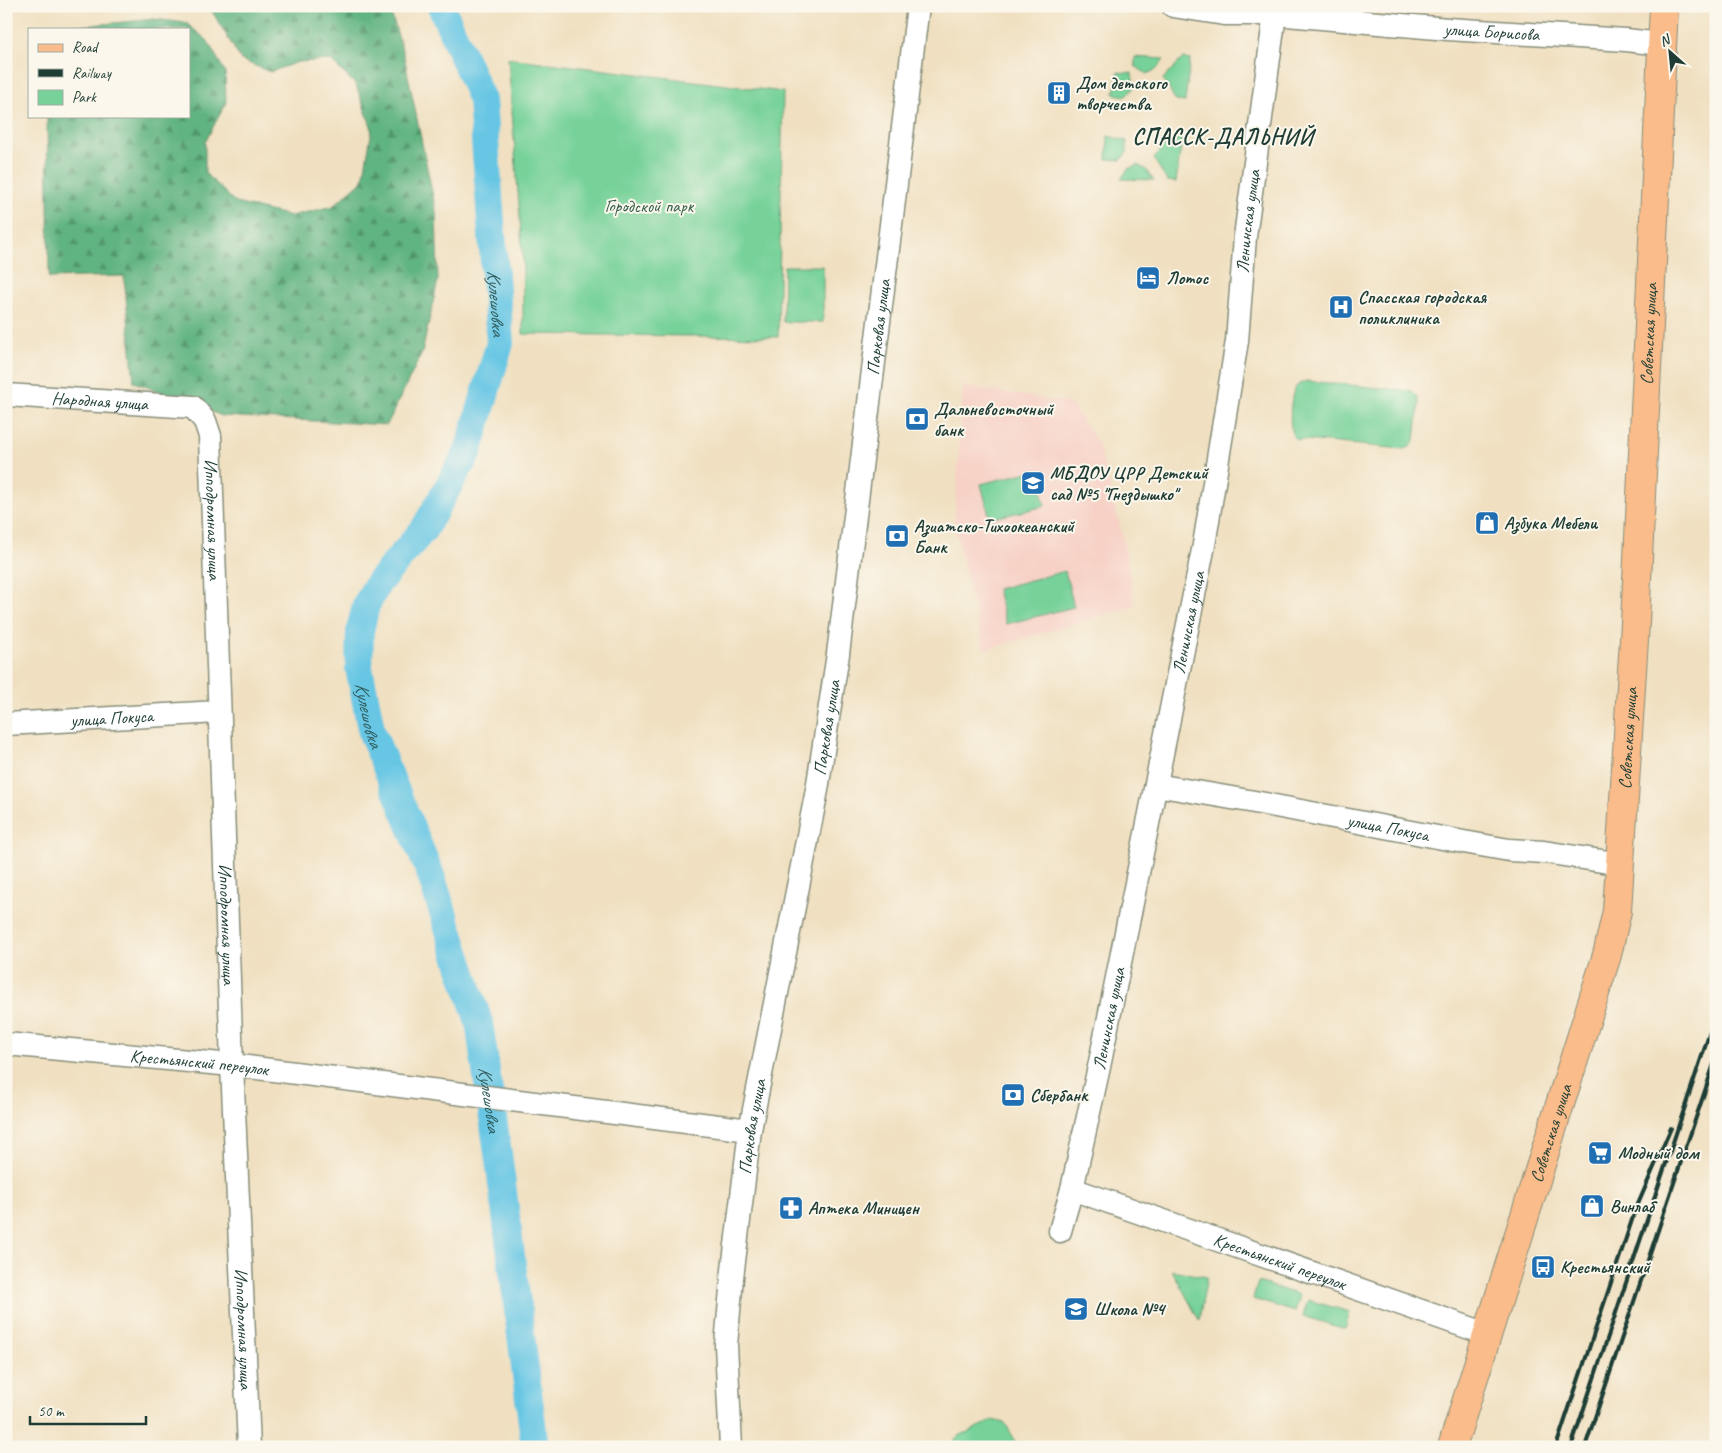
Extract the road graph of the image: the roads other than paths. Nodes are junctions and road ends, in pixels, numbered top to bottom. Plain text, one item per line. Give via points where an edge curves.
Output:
1 (918, 6) edge
2 (1173, 6) edge
3 (1664, 6) edge
4 (1275, 10) edge
5 (1661, 44) junction
6 (6, 395) edge
7 (193, 407) joint
8 (218, 712) junction
9 (6, 724) edge
10 (1156, 785) junction
11 (1621, 864) junction
12 (6, 1044) edge
13 (232, 1065) junction
14 (750, 1130) junction
15 (1072, 1189) junction
16 (1060, 1231) dead end
17 (1487, 1334) junction
18 (249, 1447) edge
19 (731, 1447) edge
20 (1452, 1447) edge

1 - 14 street, Парковая улица via 838,654 817,790
2 - 4 street, улица Борисова via 1224,14
3 - 5 main road, Советская улица
4 - 5 street, улица Борисова via 1448,29
4 - 10 street, Ленинская улица via 1245,237 1237,342 1204,545
5 - 11 main road, Советская улица
6 - 7 street, Народная улица
7 - 8 street, Ипподромная улица via 210,436
8 - 9 street, улица Покуса
8 - 13 street, Ипподромная улица
10 - 11 street, улица Покуса via 1498,848
10 - 15 street, Ленинская улица
11 - 17 main road, Советская улица via 1617,911 1607,955
12 - 13 street, Крестьянский переулок
13 - 14 street, Крестьянский переулок
13 - 18 street, Ипподромная улица
14 - 19 street, Парковая улица via 726,1345
15 - 16 street, Ленинская улица
15 - 17 street, Крестьянский переулок
17 - 20 main road, Советская улица

